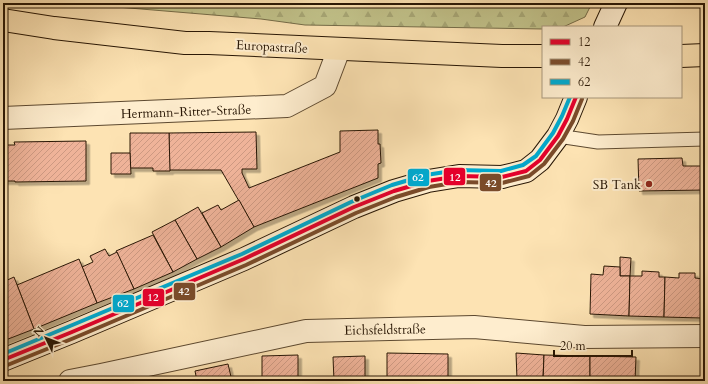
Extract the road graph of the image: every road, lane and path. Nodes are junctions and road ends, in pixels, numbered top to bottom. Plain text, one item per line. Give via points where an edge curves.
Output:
1 (3, 20) edge
2 (339, 49) junction
3 (705, 55) edge
4 (542, 56) edge
5 (682, 56) edge
6 (576, 98) edge
7 (3, 118) edge
8 (558, 136) junction
9 (705, 139) edge
10 (705, 336) edge
11 (3, 360) edge
12 (70, 381) edge

1 - 2 main road, Europastraße via 185,43
2 - 4 main road, Europastraße
2 - 7 street, Hermann-Ritter-Straße via 325,86 287,106
3 - 5 main road
6 - 8 street
8 - 9 lane via 598,142
8 - 11 street via 540,160 526,171 502,177 459,176 428,181 394,191 244,259
10 - 12 street, Eichsfeldstraße via 584,337 474,327 306,331

